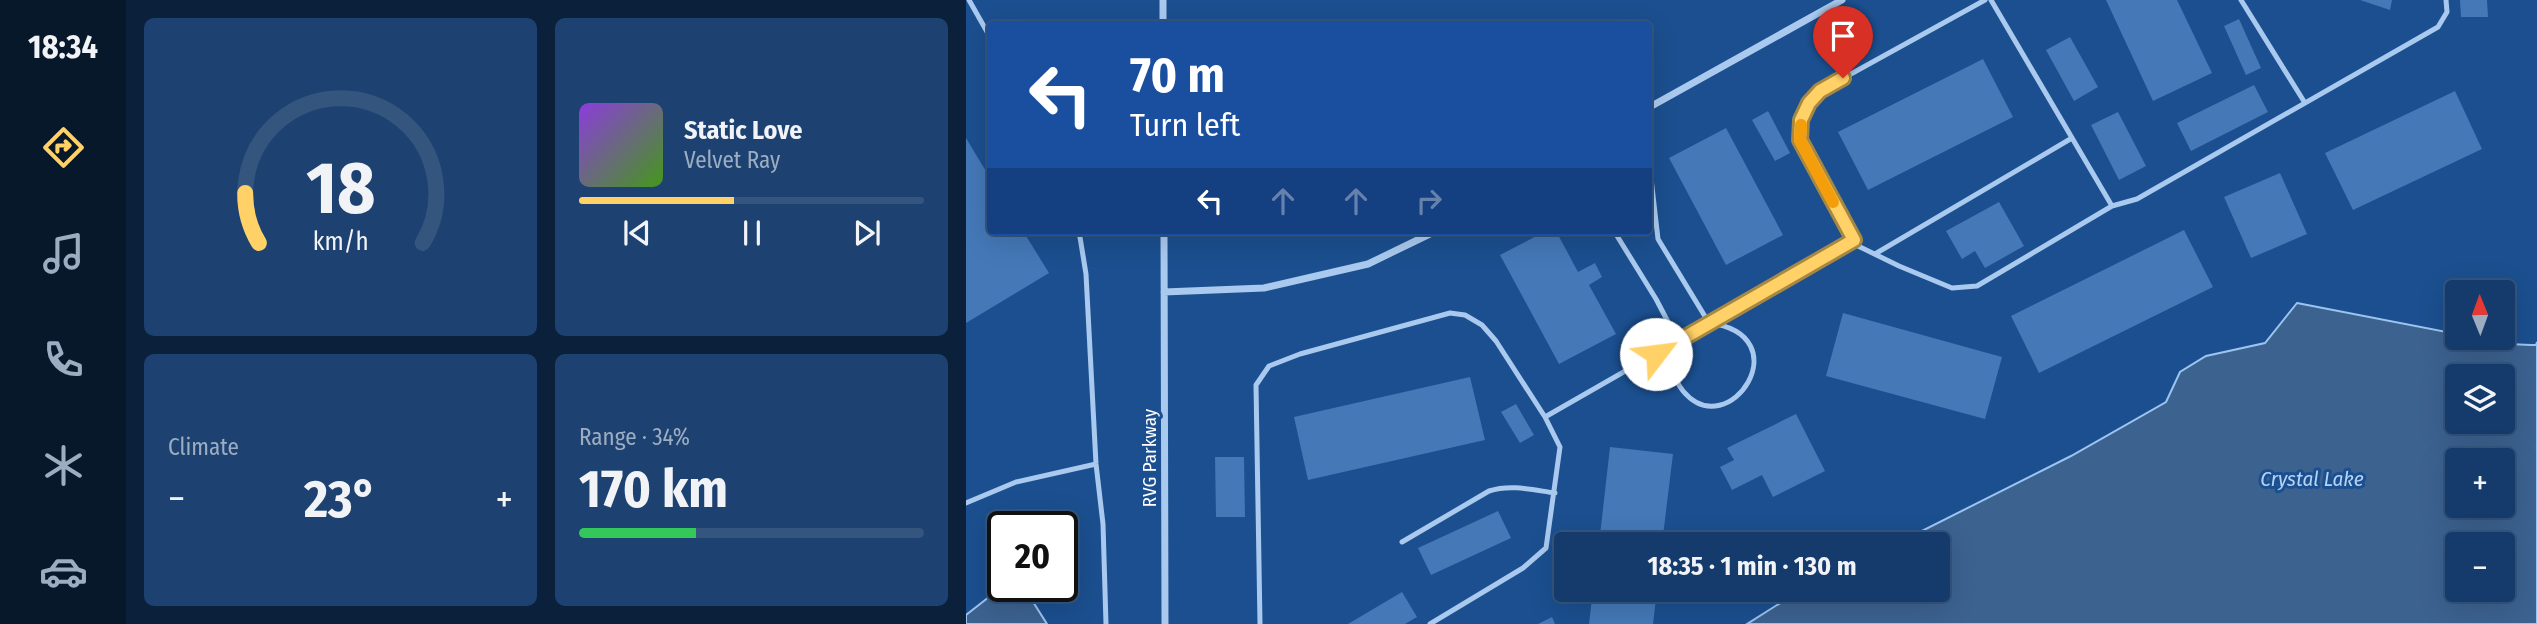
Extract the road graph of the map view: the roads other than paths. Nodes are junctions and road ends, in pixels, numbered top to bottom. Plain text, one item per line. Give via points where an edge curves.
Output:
1 (969, 0) edge
2 (1163, 0) edge
3 (1842, 0) edge
4 (1985, 0) edge
5 (1991, 0) edge
6 (2241, 0) edge
7 (2446, 0) edge
8 (1163, 21) edge
9 (987, 32) edge
10 (2305, 103) junction
11 (1652, 106) edge
12 (2072, 138) junction
13 (1652, 187) edge
14 (2112, 206) junction
15 (1080, 235) edge
16 (1164, 235) edge
17 (1428, 235) edge
18 (1616, 235) edge
19 (1854, 240) junction
20 (1875, 254) junction
21 (1164, 292) junction
22 (1709, 323) junction
23 (1678, 341) junction
24 (1545, 417) junction
25 (1096, 464) junction
26 (1555, 493) junction
27 (966, 503) edge
28 (1402, 542) dead end
29 (1106, 624) edge
30 (1165, 624) edge
31 (1260, 624) edge
32 (1430, 624) edge

1 - 9 lane
2 - 8 street
3 - 11 street
4 - 19 lane via 1820,91 1809,103 1801,120 1800,140
5 - 12 lane
6 - 10 lane
7 - 10 lane via 2447,12 2438,27
10 - 14 lane via 2137,199
12 - 14 lane
12 - 20 lane
13 - 22 lane via 1658,239
14 - 20 lane via 1977,286 1952,288
15 - 25 lane via 1086,274
16 - 21 street, RVG Parkway
17 - 21 street via 1368,264 1264,288
18 - 23 lane
19 - 20 lane
19 - 22 lane
21 - 30 street, RVG Parkway
22 - 23 lane
22 - 23 lane via 1735,330 1751,349 1753,375 1737,398 1710,405 1685,394 1673,369
23 - 24 lane
24 - 26 lane via 1560,447
24 - 31 lane via 1496,341 1465,315 1450,313 1269,366 1256,385
25 - 27 lane via 1016,482
25 - 29 lane
26 - 28 lane via 1524,488 1489,491
26 - 32 lane via 1546,548 1523,568

